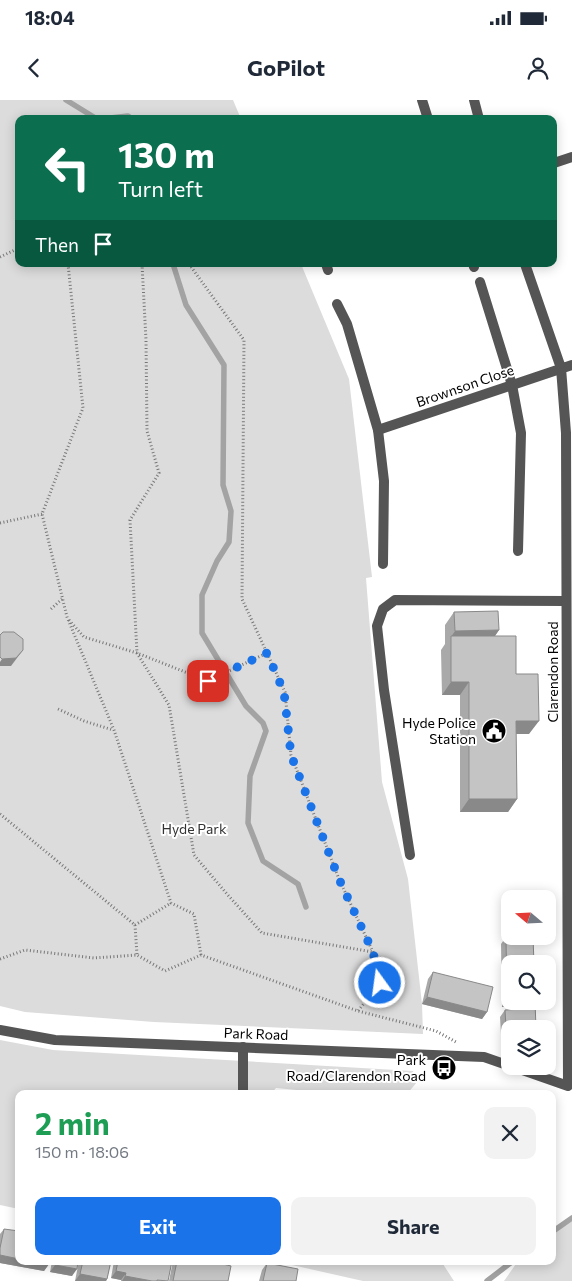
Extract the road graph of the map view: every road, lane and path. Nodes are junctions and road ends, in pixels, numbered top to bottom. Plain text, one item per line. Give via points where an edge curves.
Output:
1 (422, 100) edge
2 (474, 100) edge
3 (427, 115) edge
4 (478, 115) edge
5 (572, 157) edge
6 (557, 162) edge
7 (15, 250) edge
8 (0, 257) edge
9 (68, 267) edge
10 (142, 267) edge
11 (191, 267) edge
12 (526, 267) edge
13 (480, 282) dead end
14 (337, 304) dead end
15 (572, 365) edge
16 (561, 368) junction
17 (512, 385) junction
18 (378, 430) junction
19 (42, 514) junction
20 (0, 523) edge
21 (518, 551) dead end
22 (383, 564) dead end
23 (569, 566) edge
24 (62, 599) junction
25 (566, 601) junction
26 (51, 609) dead end
27 (67, 617) junction
28 (137, 653) junction
29 (267, 653) junction
30 (58, 708) dead end
31 (114, 730) junction
32 (0, 814) edge
33 (410, 854) dead end
34 (171, 903) junction
35 (135, 925) junction
36 (373, 952) junction
37 (137, 955) junction
38 (201, 955) junction
39 (0, 959) edge
40 (358, 1011) junction
41 (0, 1030) edge
42 (460, 1044) dead end
43 (243, 1047) junction
44 (501, 1063) edge
45 (534, 1075) edge
46 (570, 1089) edge
47 (243, 1090) edge

1 - 3 street
2 - 4 street
5 - 6 street
7 - 8 path
9 - 19 path via 83,408
10 - 28 path via 147,431 158,473 130,520
11 - 29 path via 244,340 242,599
12 - 16 street, Clarendon Road
13 - 17 street
14 - 18 street via 347,324
15 - 16 street, Brownson Close
16 - 17 street, Brownson Close
16 - 23 street, Clarendon Road
17 - 18 street, Brownson Close
17 - 21 street via 521,433
18 - 22 street via 384,481
19 - 20 path
19 - 24 path
23 - 25 street, Clarendon Road
24 - 26 path
24 - 27 path
25 - 33 street via 395,600 383,609 377,626 379,646
25 - 46 street, Clarendon Road
27 - 28 path via 84,637
27 - 31 path
28 - 29 path via 208,681
28 - 36 path via 170,705 194,855 262,933
29 - 36 path via 284,692 291,755 339,879
30 - 31 path via 84,721
31 - 34 path
32 - 35 path
34 - 35 path
34 - 38 path via 194,914
35 - 37 path
36 - 40 path via 380,983
37 - 38 path via 165,971
37 - 39 path via 94,958 25,950
38 - 40 path
40 - 42 path via 436,1031
41 - 43 street, Park Road via 55,1040
43 - 44 street, Park Road via 484,1057
43 - 47 street
45 - 46 street, Park Road

